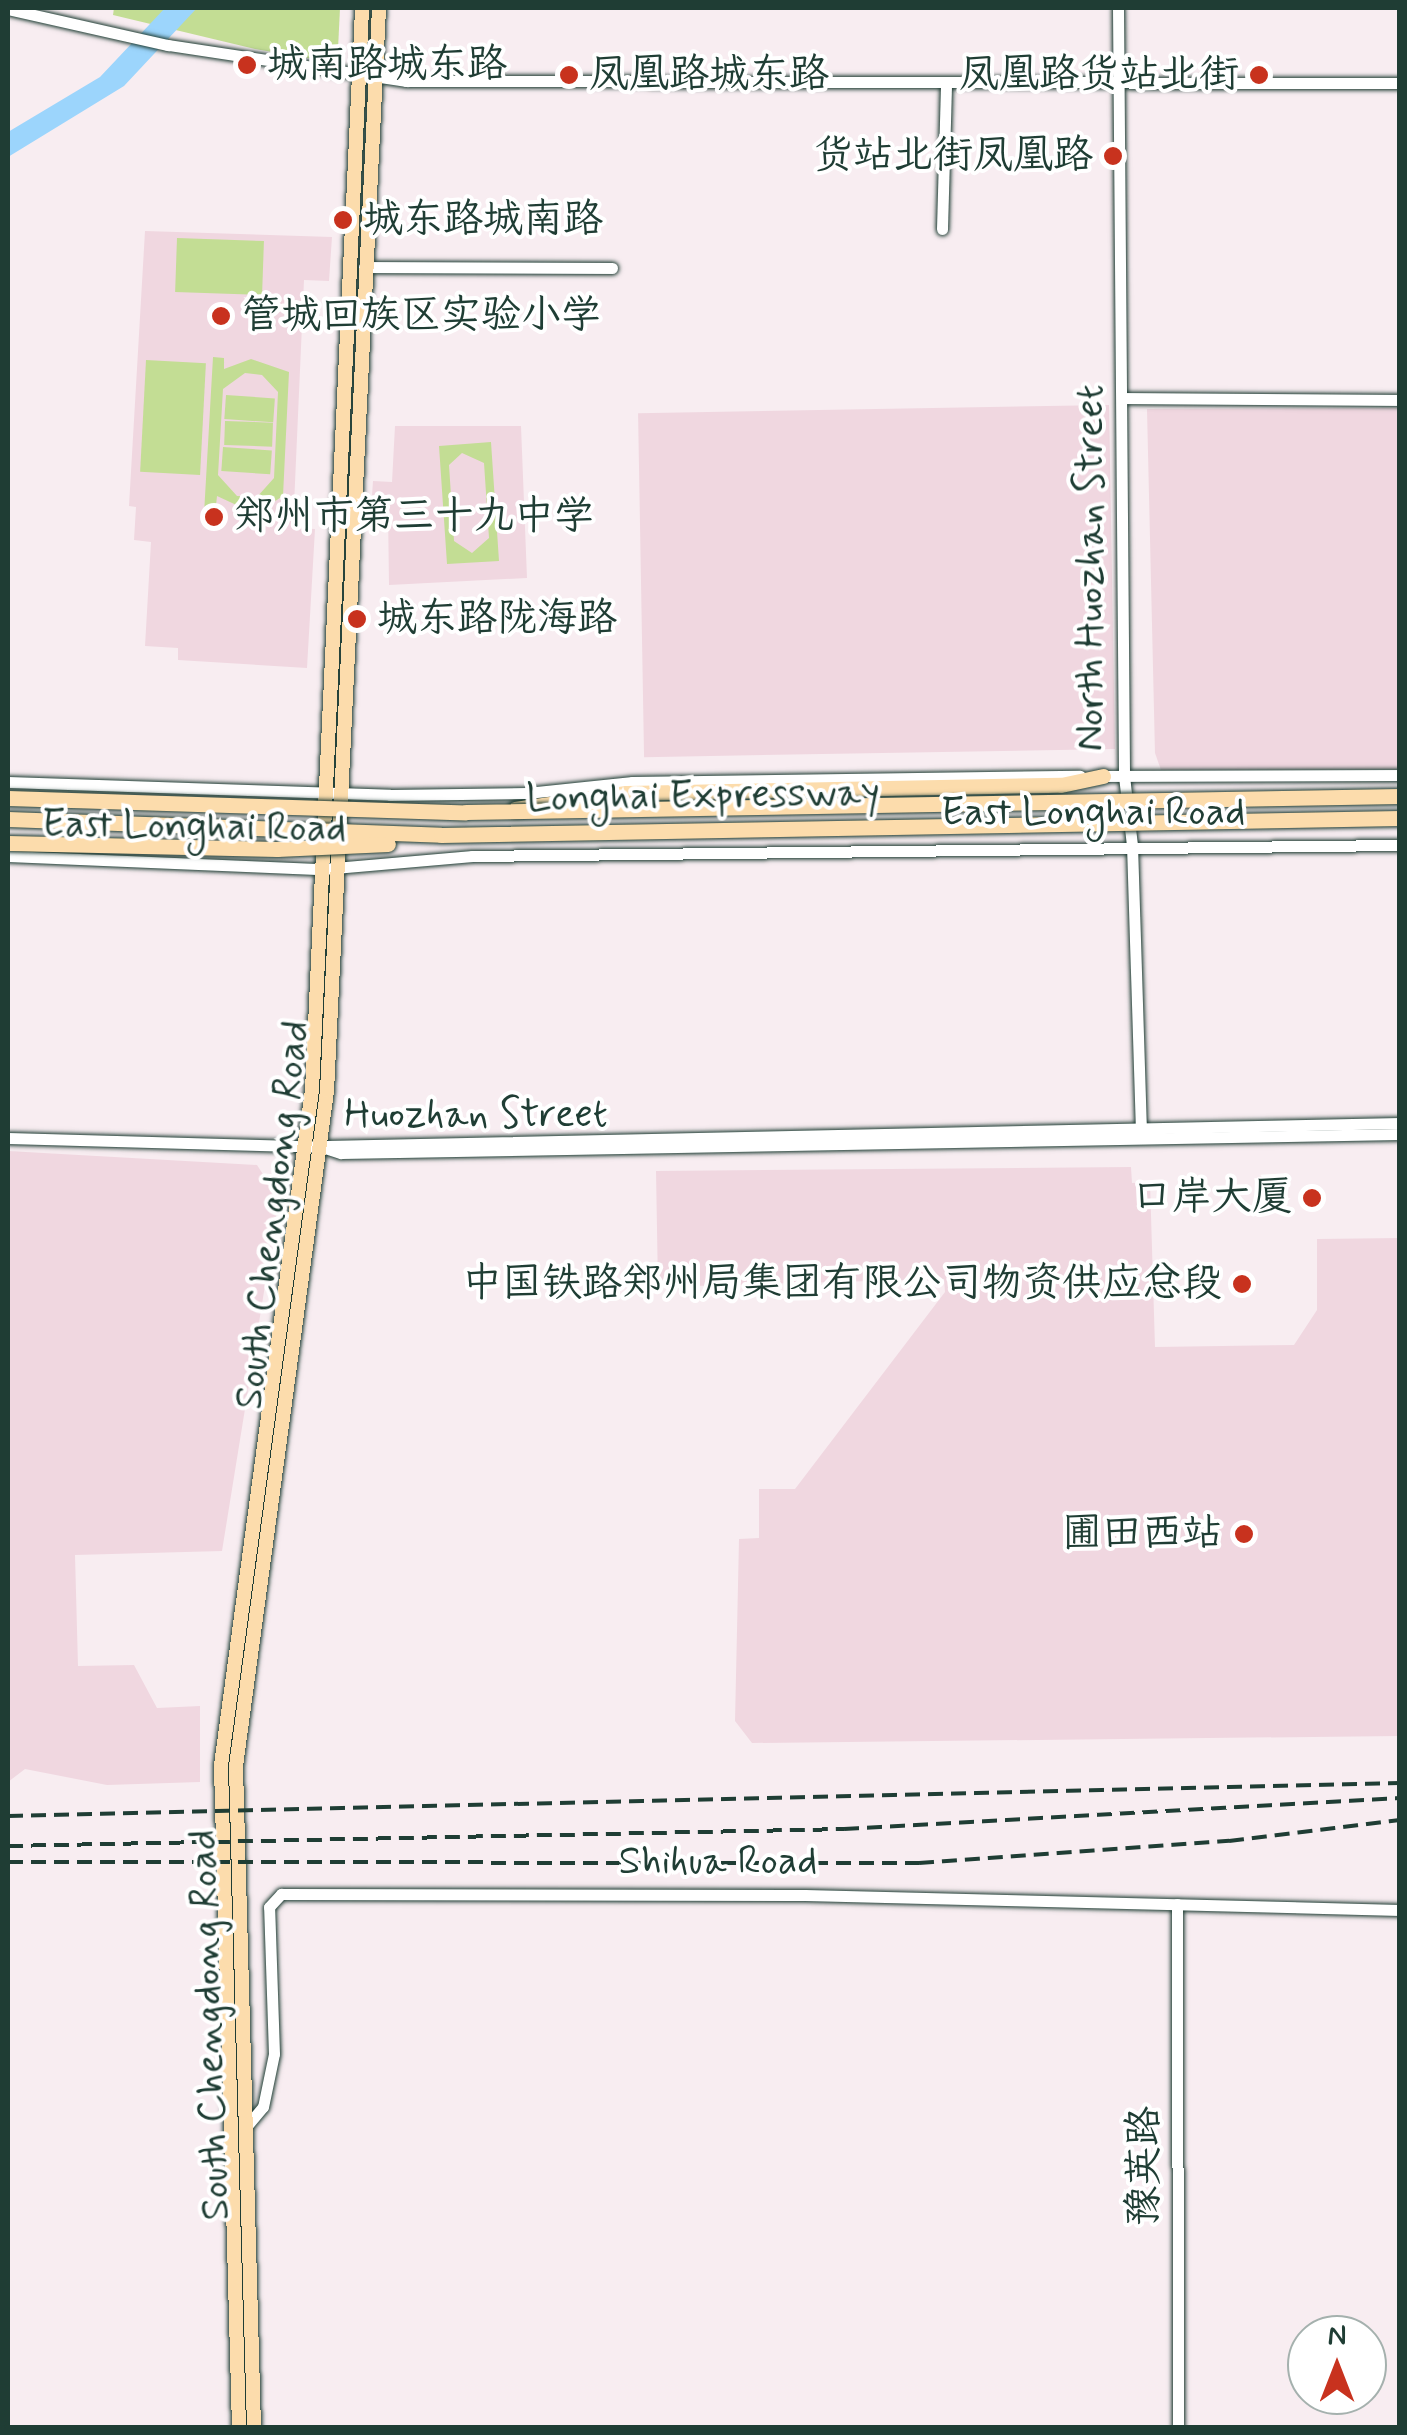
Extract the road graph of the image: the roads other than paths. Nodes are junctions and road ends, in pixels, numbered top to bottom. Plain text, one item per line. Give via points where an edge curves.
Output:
1 (362, 8) edge
2 (379, 8) edge
3 (1118, 8) edge
4 (8, 9) edge
5 (367, 77) junction
6 (946, 82) junction
7 (1120, 83) junction
8 (1400, 84) edge
9 (942, 229) dead end
10 (364, 267) junction
11 (612, 268) dead end
12 (1124, 398) junction
13 (1400, 400) edge
14 (1400, 775) edge
15 (1103, 776) junction
16 (1124, 776) junction
17 (8, 782) edge
18 (324, 794) junction
19 (340, 794) junction
20 (1400, 796) edge
21 (8, 798) edge
22 (509, 811) junction
23 (8, 819) edge
24 (1400, 820) edge
25 (524, 832) junction
26 (8, 843) edge
27 (1132, 845) junction
28 (1400, 845) edge
29 (8, 856) edge
30 (330, 868) junction
31 (1400, 1123) edge
32 (1141, 1128) junction
33 (1400, 1134) edge
34 (8, 1138) edge
35 (314, 1147) junction
36 (1177, 1904) junction
37 (1400, 1910) edge
38 (246, 2127) junction
39 (239, 2428) edge
40 (254, 2428) edge
41 (1178, 2428) edge

1 - 5 main road, South Chengdong Road
2 - 5 main road, South Chengdong Road
3 - 7 street, North Huozhan Street
4 - 5 street via 168,45
5 - 6 street
5 - 10 main road, South Chengdong Road
5 - 18 main road, South Chengdong Road
6 - 7 street
6 - 9 street
7 - 8 street
7 - 12 street, North Huozhan Street
10 - 11 street
10 - 19 main road, South Chengdong Road
12 - 13 street
12 - 16 street, North Huozhan Street
14 - 16 street, East Longhai Road
15 - 16 street, East Longhai Road
15 - 19 street, East Longhai Road via 632,782 527,793
15 - 22 highway, bridge via 1061,786 626,793 544,800
16 - 27 street, North Huozhan Street
17 - 18 street, East Longhai Road
18 - 19 street, East Longhai Road
18 - 30 main road, South Chengdong Road
19 - 30 main road, South Chengdong Road
20 - 22 highway, Longhai Expressway, bridge
21 - 22 highway, Longhai Expressway, bridge
23 - 25 highway, Longhai Expressway, bridge via 372,834
24 - 25 highway, Longhai Expressway, bridge
25 - 26 highway, bridge via 440,843 277,849
27 - 28 street, East Longhai Road
27 - 30 street, East Longhai Road via 472,856
27 - 32 street, North Huozhan Street
29 - 30 street, East Longhai Road
30 - 35 main road, South Chengdong Road
31 - 32 street, Huozhan Street
32 - 35 street, Huozhan Street
33 - 35 street, Huozhan Street via 341,1153
34 - 35 street
35 - 38 main road, South Chengdong Road via 236,1766
35 - 39 main road, South Chengdong Road via 221,1766
36 - 37 street, Shihua Road
36 - 38 street, Shihua Road via 805,1894 281,1894 270,1907 274,2054 263,2107
36 - 41 street, 豫英路
38 - 40 main road, South Chengdong Road

